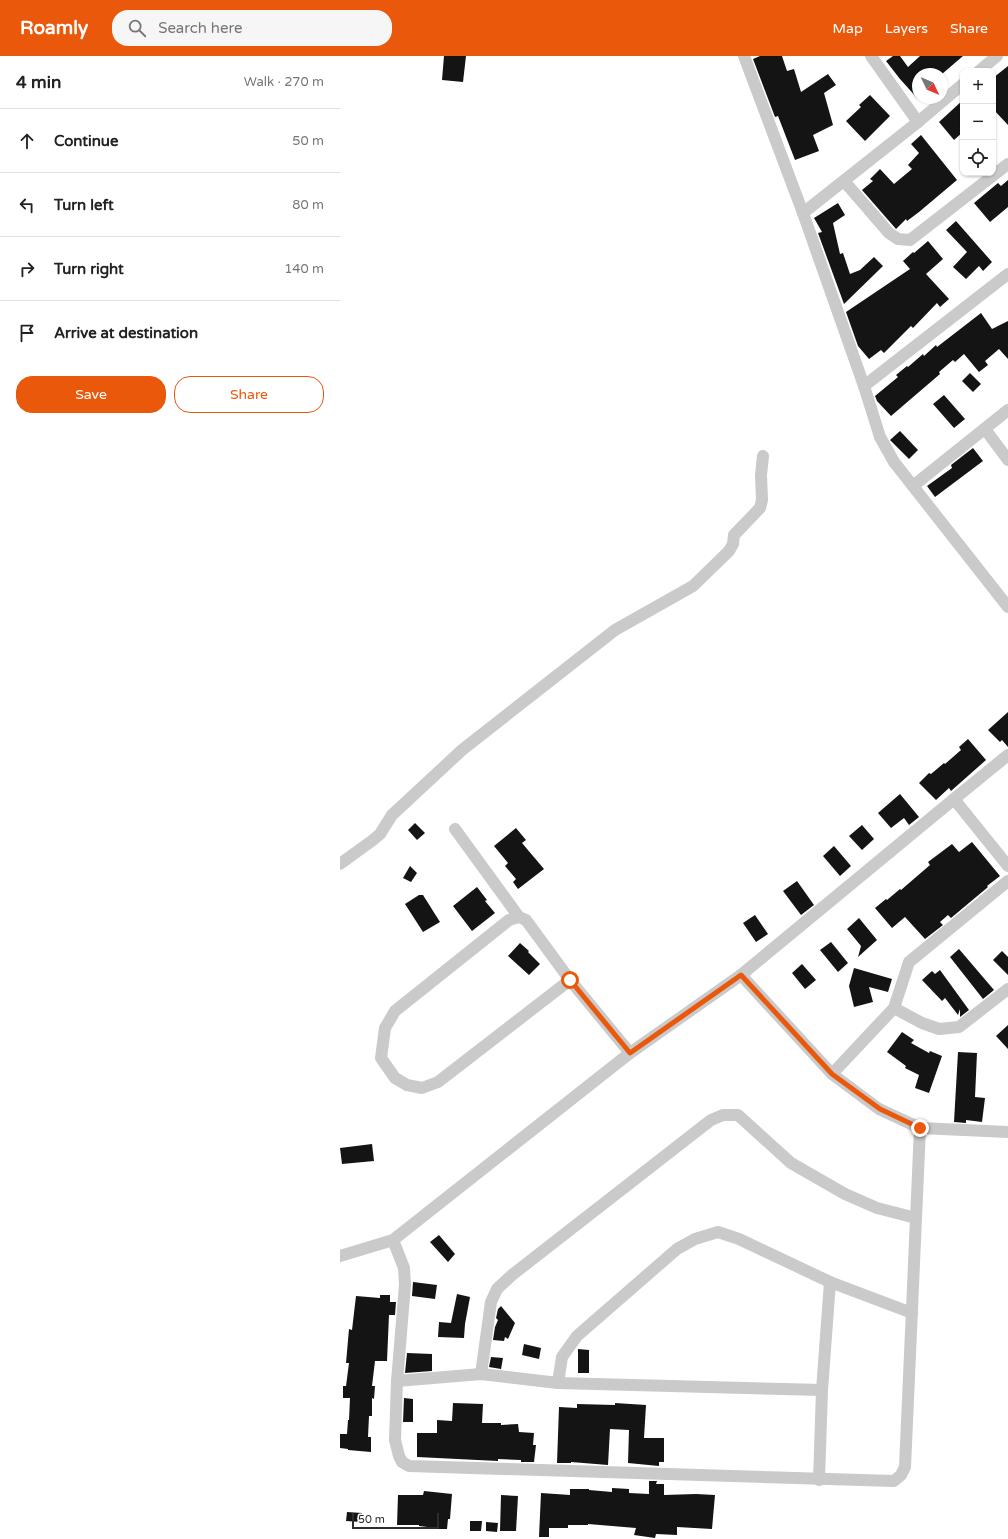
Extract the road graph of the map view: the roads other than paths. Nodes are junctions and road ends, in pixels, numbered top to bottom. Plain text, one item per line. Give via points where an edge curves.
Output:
1 (744, 56) edge
2 (872, 56) edge
3 (996, 56) edge
4 (982, 68) edge
5 (960, 87) edge
6 (918, 122) junction
7 (1008, 164) edge
8 (844, 181) junction
9 (803, 213) junction
10 (1008, 274) edge
11 (864, 386) junction
12 (1008, 410) edge
13 (985, 429) junction
14 (763, 456) dead end
15 (1008, 460) edge
16 (913, 486) junction
17 (1008, 607) edge
18 (1008, 755) edge
19 (954, 799) junction
20 (455, 829) dead end
21 (340, 864) edge
22 (1008, 866) edge
23 (1008, 881) edge
24 (519, 917) junction
25 (741, 975) junction
26 (570, 980) junction
27 (1008, 989) edge
28 (894, 1008) junction
29 (630, 1053) junction
30 (832, 1074) junction
31 (920, 1128) junction
32 (1008, 1132) edge
33 (916, 1218) junction
34 (393, 1240) junction
35 (340, 1256) edge
36 (830, 1282) junction
37 (912, 1313) junction
38 (481, 1374) junction
39 (396, 1381) junction
40 (558, 1383) junction
41 (822, 1390) junction
42 (819, 1480) junction

1 - 9 street
2 - 6 street
3 - 4 street
5 - 6 street
6 - 8 street
7 - 8 street via 910,240 898,239 888,233
8 - 9 street
9 - 11 street
10 - 11 street
11 - 16 street via 880,437 894,462
12 - 13 street
13 - 15 street
13 - 16 street
14 - 21 street via 760,508 734,535 729,551 693,586 616,630 462,750 392,815 380,834
16 - 17 street
18 - 19 street
19 - 22 street
19 - 25 street
20 - 24 street
23 - 28 street via 909,962
24 - 26 street via 526,920
24 - 26 street via 509,920 395,1011 384,1028 381,1058 395,1078 407,1085 422,1088 438,1082
25 - 29 street
25 - 30 street
26 - 29 street
27 - 28 street via 959,1027 939,1029
28 - 30 street
29 - 34 street
30 - 31 street via 880,1109
31 - 32 street
31 - 33 street
33 - 37 street
33 - 38 street via 877,1208 846,1194 791,1163 738,1115 724,1115 705,1124 512,1274 497,1289 491,1302
34 - 35 street
34 - 39 street via 404,1268
36 - 37 street
36 - 40 street via 739,1239 718,1232 695,1239 677,1250 577,1336 562,1357
36 - 41 street
37 - 42 street via 905,1467 901,1475 894,1481
38 - 39 street
38 - 40 street
39 - 42 street via 396,1440 402,1462 410,1466
40 - 41 street
41 - 42 street

